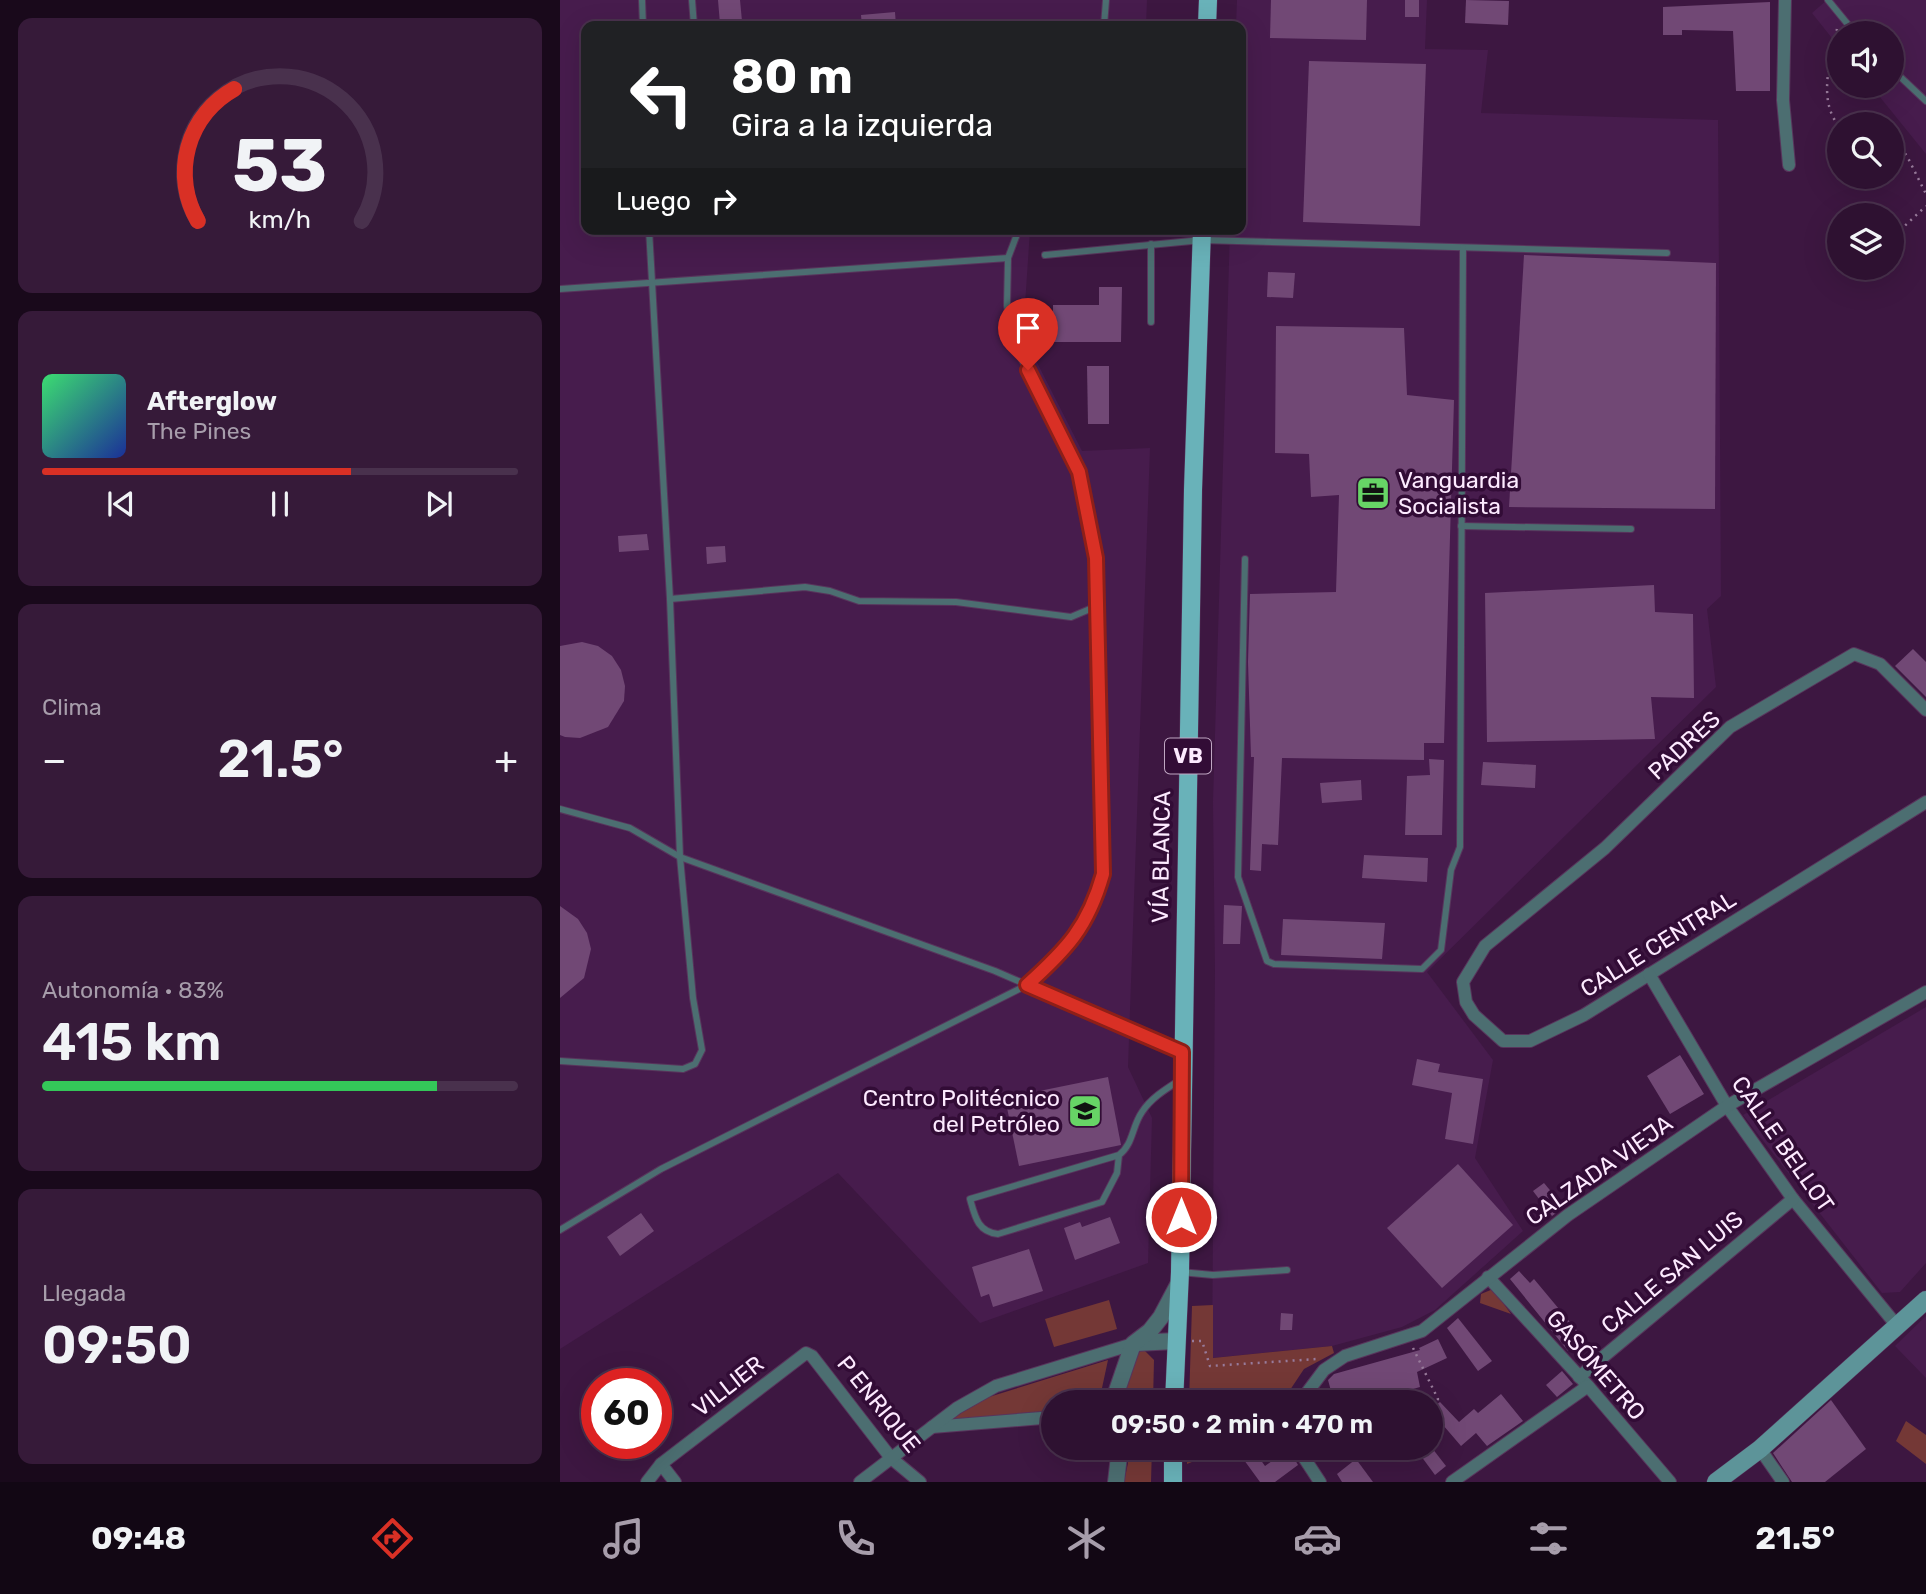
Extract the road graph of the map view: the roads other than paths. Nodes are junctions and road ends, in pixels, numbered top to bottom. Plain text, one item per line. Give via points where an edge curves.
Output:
1 (642, 0) edge
2 (692, 0) edge
3 (1107, 0) edge
4 (1208, 0) edge
5 (1786, 0) edge
6 (1828, 0) edge
7 (643, 21) edge
8 (694, 21) edge
9 (1105, 21) edge
10 (1208, 21) edge
11 (1842, 21) edge
12 (1904, 80) edge
13 (1926, 101) edge
14 (1789, 164) dead end
15 (649, 235) edge
16 (1016, 235) edge
17 (1202, 235) edge
18 (1151, 244) junction
19 (1462, 248) junction
20 (1667, 253) dead end
21 (1045, 255) dead end
22 (1008, 258) junction
23 (651, 283) junction
24 (560, 289) edge
25 (1152, 322) dead end
26 (1461, 526) junction
27 (1631, 529) dead end
28 (1245, 559) dead end
29 (670, 600) junction
30 (1097, 606) junction
31 (1926, 710) edge
32 (1926, 802) edge
33 (560, 809) edge
34 (680, 857) junction
35 (1485, 946) joint
36 (1649, 974) junction
37 (1027, 985) junction
38 (1926, 992) edge
39 (1182, 1052) junction
40 (560, 1060) edge
41 (1182, 1079) junction
42 (1727, 1106) junction
43 (1119, 1155) junction
44 (1793, 1199) junction
45 (560, 1230) edge
46 (1287, 1270) dead end
47 (1488, 1277) junction
48 (1180, 1278) junction
49 (1926, 1300) edge
50 (1898, 1326) junction
51 (1175, 1341) junction
52 (1133, 1344) junction
53 (806, 1353) joint
54 (1584, 1382) junction
55 (1117, 1390) edge
56 (1174, 1390) edge
57 (1309, 1390) edge
58 (1041, 1418) edge
59 (931, 1427) junction
60 (1759, 1449) junction
61 (891, 1458) junction
62 (1119, 1460) edge
63 (1173, 1460) edge
64 (1306, 1460) edge
65 (661, 1464) junction
66 (647, 1482) edge
67 (675, 1482) edge
68 (860, 1482) edge
69 (920, 1482) edge
70 (1116, 1482) edge
71 (1173, 1482) edge
72 (1320, 1482) edge
73 (1452, 1482) edge
74 (1670, 1482) edge
75 (1716, 1482) edge
76 (1783, 1482) edge

1 - 7 lane
2 - 8 lane
3 - 9 lane
4 - 10 main road
5 - 14 street via 1783,100
6 - 11 lane
12 - 13 lane
15 - 23 lane
16 - 22 lane
17 - 18 lane
17 - 19 lane
17 - 39 main road, VÍA BLANCA / VB
18 - 21 lane
18 - 25 lane
19 - 20 lane
19 - 26 lane
22 - 23 lane
22 - 30 lane via 1006,306 1016,349 1079,472 1096,558
23 - 24 lane
23 - 29 lane
26 - 27 lane
26 - 28 lane via 1460,847 1451,870 1441,950 1422,969 1267,961 1238,877
29 - 30 lane via 805,587 859,601 956,602 1071,617
29 - 34 lane
30 - 37 lane via 1103,874 1094,907 1065,950
31 - 35 street, PADRES via 1880,664 1854,654 1730,727 1605,848
32 - 36 street, CALLE CENTRAL
33 - 34 lane via 630,828
34 - 37 lane
34 - 40 lane via 702,1050 695,1064 683,1069
35 - 36 street, CALLE CENTRAL via 1463,982 1466,1002 1503,1041 1530,1041 1584,1015
36 - 42 street, CALLE BELLOT
37 - 39 lane
37 - 45 lane via 660,1169
38 - 42 street, CALZADA VIEJA
39 - 41 main road, VÍA BLANCA / VB
41 - 43 lane via 1158,1094 1142,1112 1127,1150
41 - 48 main road, VÍA BLANCA / VB
42 - 44 street, CALLE BELLOT
42 - 47 street, CALZADA VIEJA
43 - 43 lane via 970,1199 978,1224 988,1233 998,1234 1102,1202 1117,1173
44 - 50 street, CALLE BELLOT
44 - 54 street, CALLE SAN LUIS
46 - 48 lane
47 - 54 street, GASÓMETRO
47 - 57 street, CALZADA VIEJA via 1436,1321 1408,1337 1345,1356 1324,1370
48 - 51 main road, VÍA BLANCA / VB
48 - 52 street via 1150,1331
49 - 50 main road
50 - 60 main road
51 - 52 street
51 - 56 main road, VÍA BLANCA / VB
52 - 55 street
52 - 59 street via 996,1386
53 - 61 street, P ENRIQUE
53 - 65 street, VILLIER
54 - 73 street, CALLE SAN LUIS
54 - 74 street, GASÓMETRO
58 - 59 street
59 - 61 street
60 - 75 main road
60 - 76 street
61 - 68 street
61 - 69 street, P ENRIQUE
62 - 70 street
63 - 71 main road
64 - 72 street
65 - 66 street, VILLIER
65 - 67 street

